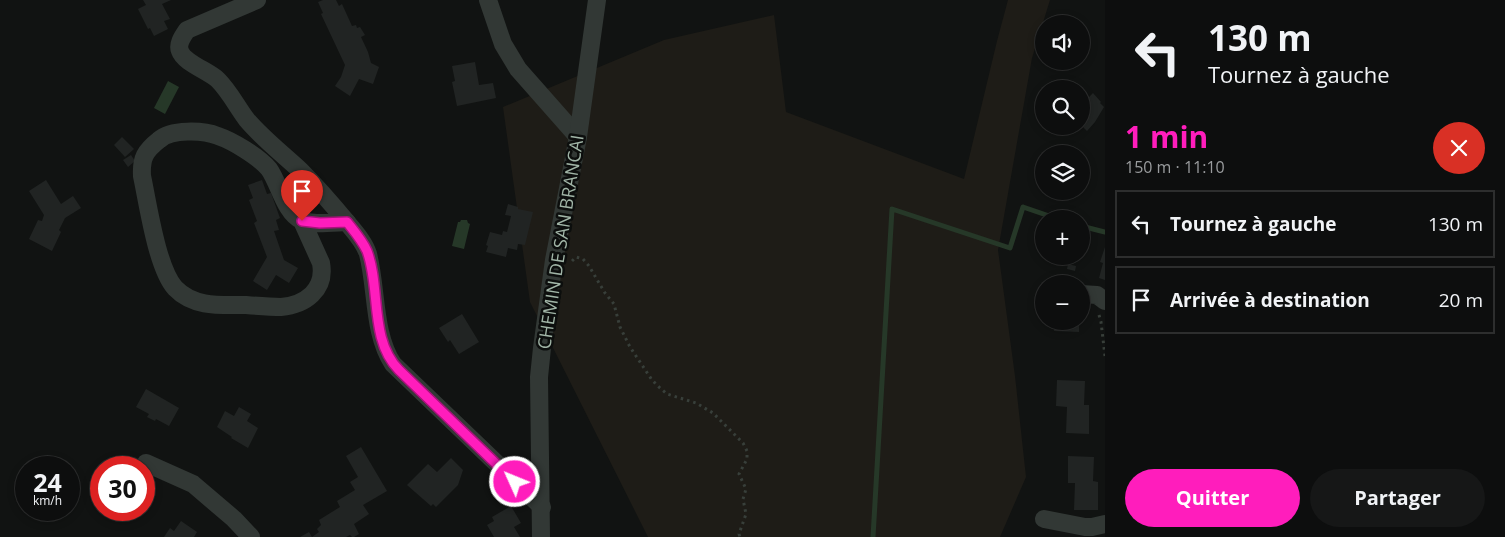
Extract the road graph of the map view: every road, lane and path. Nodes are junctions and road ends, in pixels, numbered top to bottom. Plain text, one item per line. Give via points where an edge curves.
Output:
1 (257, 0) edge
2 (488, 0) edge
3 (597, 0) edge
4 (578, 137) junction
5 (302, 221) junction
6 (347, 222) junction
7 (552, 274) junction
8 (1090, 295) edge
9 (1102, 308) edge
10 (1105, 356) edge
11 (155, 467) edge
12 (542, 507) junction
13 (1044, 519) dead end
14 (1105, 524) edge
15 (251, 537) edge
16 (541, 537) edge
17 (740, 537) edge

1 - 6 street via 187,30 179,46 180,52 217,79 252,124 316,186
2 - 4 street via 503,44 518,70
3 - 4 street, CHEMIN DE SAN BRANCAI
4 - 7 street, CHEMIN DE SAN BRANCAI
5 - 5 street via 290,211 268,168 217,135 186,132 162,137 151,146 141,163 158,250 166,273 177,290 200,303 281,307 311,295 321,281 322,269
5 - 6 street
6 - 12 street via 368,252 380,331 393,364
7 - 12 street, CHEMIN DE SAN BRANCAI via 539,377
7 - 17 path via 576,257 583,259 614,304 620,327 652,380 667,394 696,403 713,413 742,443 747,459 739,474 746,489 743,499 746,514
8 - 9 street via 1097,295
9 - 10 path
11 - 15 street via 193,484
12 - 16 street, CHEMIN DE SAN BRANCAI
13 - 14 street via 1085,527

